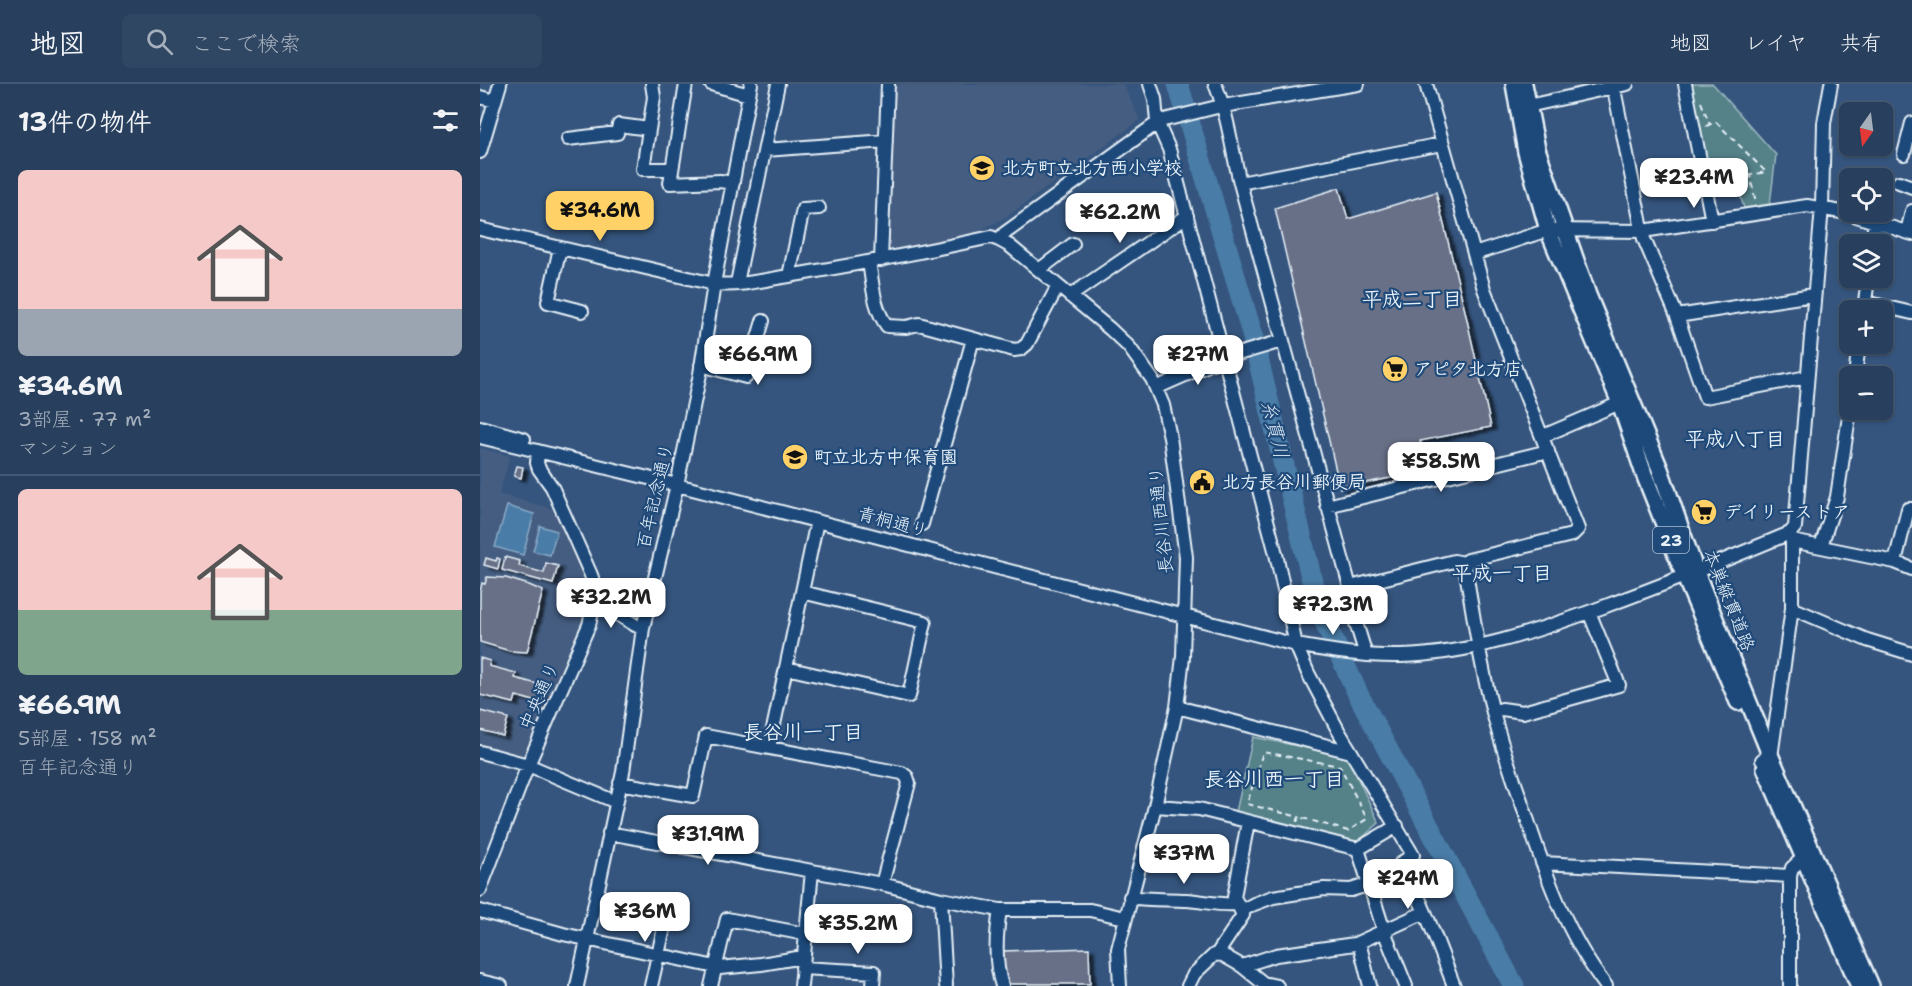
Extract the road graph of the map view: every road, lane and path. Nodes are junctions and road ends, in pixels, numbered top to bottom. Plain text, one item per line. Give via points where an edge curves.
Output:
1 (500, 84) edge
2 (652, 84) edge
3 (686, 84) edge
4 (711, 84) edge
5 (778, 84) edge
6 (888, 84) edge
7 (1150, 84) edge
8 (1215, 84) edge
9 (1358, 84) edge
10 (1426, 84) edge
11 (1514, 84) edge
12 (1524, 84) edge
13 (1627, 84) edge
14 (1685, 84) edge
15 (1831, 84) edge
16 (1613, 86) edge
17 (750, 90) edge
18 (480, 97) edge
19 (1700, 98) dead end
20 (495, 101) junction
21 (1221, 106) junction
22 (1523, 107) junction
23 (1159, 122) junction
24 (1912, 123) edge
25 (1710, 125) junction
26 (649, 129) junction
27 (1695, 130) junction
28 (568, 140) dead end
29 (886, 141) junction
30 (1442, 144) junction
31 (765, 150) junction
32 (480, 152) edge
33 (1904, 154) dead end
34 (1714, 166) dead end
35 (672, 169) junction
36 (1750, 175) junction
37 (1899, 182) dead end
38 (733, 183) junction
39 (1240, 183) junction
40 (1912, 187) edge
41 (1822, 207) junction
42 (819, 208) dead end
43 (1839, 211) edge
44 (1912, 211) edge
45 (1759, 213) junction
46 (1186, 216) junction
47 (1712, 221) junction
48 (1878, 222) edge
49 (480, 228) edge
50 (1548, 230) junction
51 (1565, 230) junction
52 (1643, 231) junction
53 (1909, 233) edge
54 (999, 240) junction
55 (1073, 244) dead end
56 (560, 248) junction
57 (1474, 254) junction
58 (875, 261) junction
59 (1039, 270) junction
60 (789, 276) junction
61 (737, 283) junction
62 (714, 284) junction
63 (1058, 286) junction
64 (1813, 295) junction
65 (1070, 296) junction
66 (1893, 310) edge
67 (582, 311) dead end
68 (1912, 313) edge
69 (1677, 316) junction
70 (763, 321) dead end
71 (973, 339) junction
72 (1279, 342) junction
73 (1227, 357) junction
74 (701, 365) junction
75 (1807, 377) junction
76 (1156, 388) junction
77 (1620, 404) junction
78 (1849, 420) edge
79 (480, 427) edge
80 (1543, 436) junction
81 (480, 437) edge
82 (538, 451) junction
83 (1548, 451) junction
84 (587, 462) junction
85 (677, 485) junction
86 (1327, 506) junction
87 (1912, 509) edge
88 (817, 521) junction
89 (922, 524) dead end
90 (1791, 537) junction
91 (1821, 546) junction
92 (1895, 562) junction
93 (1465, 563) junction
94 (1912, 569) edge
95 (1690, 575) junction
96 (1350, 586) junction
97 (802, 592) junction
98 (595, 600) junction
99 (1792, 608) junction
100 (1589, 612) junction
101 (1185, 617) junction
102 (643, 628) junction
103 (1296, 645) junction
104 (1479, 647) junction
105 (1912, 654) edge
106 (1366, 655) junction
107 (786, 668) junction
108 (1177, 707) junction
109 (1493, 711) junction
110 (769, 748) junction
111 (480, 752) edge
112 (1351, 752) junction
113 (1767, 759) junction
114 (528, 765) junction
115 (620, 783) junction
116 (616, 802) junction
117 (1155, 806) junction
118 (1299, 817) junction
119 (1248, 822) junction
120 (1397, 826) junction
121 (609, 833) junction
122 (1295, 834) junction
123 (1358, 849) junction
124 (1803, 858) junction
125 (1542, 863) junction
126 (812, 871) junction
127 (1790, 876) junction
128 (882, 884) junction
129 (1370, 884) junction
130 (480, 890) edge
131 (1130, 897) junction
132 (941, 899) junction
133 (669, 906) dead end
134 (1240, 907) junction
135 (1000, 910) junction
136 (480, 911) edge
137 (1425, 912) junction
138 (1125, 918) junction
139 (1384, 931) junction
140 (805, 934) junction
141 (586, 938) junction
142 (1359, 942) junction
143 (658, 954) junction
144 (1216, 954) junction
145 (802, 962) junction
146 (1242, 966) junction
147 (716, 967) junction
148 (480, 981) edge
149 (501, 986) edge
150 (577, 986) edge
151 (651, 986) edge
152 (711, 986) edge
153 (801, 986) edge
154 (873, 986) edge
155 (946, 986) edge
156 (1002, 986) edge
157 (1120, 986) edge
158 (1188, 986) edge
159 (1277, 986) edge
160 (1370, 986) edge
161 (1406, 986) edge
162 (1454, 986) edge
163 (1606, 986) edge
164 (1790, 986) edge
165 (1859, 986) edge
166 (1871, 986) edge

1 - 20 street
2 - 26 street
3 - 35 street
4 - 17 street
5 - 31 street
6 - 29 street
7 - 23 street
8 - 21 street
9 - 21 street
10 - 30 street
11 - 22 main road, 本巣縦貫道路 / 23
12 - 22 main road, 本巣縦貫道路 / 23
13 - 16 street
14 - 27 street
15 - 41 street via 1824,123
16 - 22 street
16 - 52 street
17 - 38 street, 百年記念通り
18 - 20 street
19 - 25 path
20 - 32 street
21 - 23 street
21 - 39 street
22 - 50 main road, 本巣縦貫道路 / 23 via 1526,152
22 - 51 main road, 本巣縦貫道路 / 23
23 - 46 street
23 - 54 street
24 - 33 street
25 - 27 path
25 - 36 path via 1716,122 1766,172
26 - 28 street via 619,125 617,134
26 - 35 street via 643,169
27 - 47 street
29 - 31 street
29 - 58 street
30 - 39 street
30 - 57 street
31 - 61 street
34 - 36 path via 1716,176
35 - 38 street via 670,183
36 - 45 path
37 - 40 street
38 - 62 street, 百年記念通り
39 - 72 street
41 - 43 street
41 - 45 street
41 - 64 street
42 - 60 street via 802,208
44 - 53 street
45 - 47 street
46 - 65 street
46 - 73 street
47 - 52 street
48 - 53 street
49 - 56 street
50 - 51 street
50 - 57 street
50 - 77 main road, 本巣縦貫道路 / 23
51 - 52 street
51 - 95 main road, 本巣縦貫道路 / 23 via 1660,470
52 - 69 street
54 - 58 street via 991,237
54 - 59 street, 長谷川西通り
55 - 59 street
56 - 62 street
56 - 67 street via 548,303
57 - 80 street via 1484,289
58 - 60 street
58 - 71 street via 876,305 887,326 919,324
59 - 63 street, 長谷川西通り
60 - 61 street
61 - 62 street
62 - 74 street, 百年記念通り
63 - 65 street, 長谷川西通り
63 - 71 street via 1021,349
64 - 69 street
64 - 75 street
65 - 76 street, 長谷川西通り via 1129,347
66 - 68 street
69 - 75 street via 1705,397
70 - 74 street via 746,377
71 - 89 street
72 - 73 street
72 - 86 street
73 - 76 street
73 - 103 street
74 - 85 street, 百年記念通り
75 - 90 street via 1797,521
76 - 101 street, 長谷川西通り via 1170,437 1184,530
77 - 80 street
77 - 95 main road, 本巣縦貫道路 / 23 via 1644,474
78 - 91 street via 1837,497
79 - 84 street via 577,455
80 - 83 street
81 - 82 street, 青桐通り
82 - 84 street, 青桐通り
82 - 98 street, 中央通り via 539,469 552,486 591,575
83 - 86 street
83 - 93 street via 1577,532
84 - 85 street, 青桐通り
85 - 88 street, 青桐通り
85 - 102 street, 百年記念通り
86 - 96 street
87 - 92 street via 1908,509
88 - 97 street
88 - 101 street, 青桐通り
90 - 91 street
90 - 95 street, 青桐通り
90 - 99 street
91 - 92 street
92 - 94 street
93 - 96 street via 1454,561
93 - 104 street
95 - 100 street, 青桐通り
95 - 113 main road, 本巣縦貫道路 / 23
96 - 106 street via 1347,594
97 - 107 street
97 - 107 street via 925,622 909,696
98 - 102 street
98 - 114 street, 中央通り via 580,650
99 - 105 street via 1867,640
99 - 113 street
100 - 104 street, 青桐通り
100 - 109 street via 1619,685 1523,712
101 - 103 street, 青桐通り
101 - 108 street, 長谷川西通り
102 - 115 street, 百年記念通り
103 - 106 street, 青桐通り
103 - 112 street
104 - 106 street, 青桐通り via 1400,656
104 - 109 street
107 - 110 street
108 - 112 street
108 - 117 street, 長谷川西通り
109 - 125 street
110 - 115 street via 706,736 693,796
110 - 128 street via 907,777 909,783
111 - 114 street
112 - 120 street
113 - 124 main road, 本巣縦貫道路 / 23
113 - 166 main road, 本巣縦貫道路 / 23
114 - 116 street
114 - 130 street, 中央通り
115 - 116 street, 百年記念通り
116 - 121 street, 百年記念通り
117 - 119 street via 1199,809
117 - 131 street, 長谷川西通り
118 - 118 path via 1247,804 1263,752 1340,766 1367,819 1348,831
118 - 122 path
119 - 122 street
119 - 134 street via 1234,897
120 - 123 street
120 - 137 street via 1413,855 1401,864
121 - 126 street
121 - 141 street, 百年記念通り
122 - 123 street
123 - 129 street
124 - 127 street via 1791,868
124 - 165 main road, 本巣縦貫道路 / 23
125 - 127 street
125 - 163 street via 1571,930
126 - 128 street
126 - 140 street
127 - 164 street
128 - 132 street
129 - 134 street via 1351,890 1324,889 1273,897
129 - 139 street
131 - 134 street
131 - 138 street, 長谷川西通り
132 - 135 street
132 - 155 street
133 - 143 street
134 - 144 street via 1243,915
135 - 138 street via 1090,910
135 - 156 street via 996,936
136 - 141 street
137 - 139 street
137 - 162 street
138 - 157 street via 1118,949
139 - 142 street
139 - 161 street
140 - 145 street
140 - 147 street via 727,919
141 - 143 street
141 - 150 street, 百年記念通り
142 - 146 street via 1276,955
142 - 160 street
143 - 147 street
143 - 151 street
144 - 146 street
144 - 158 street via 1194,974
145 - 147 street
145 - 153 street
145 - 154 street via 874,972
146 - 159 street via 1263,983
147 - 152 street
148 - 149 street

